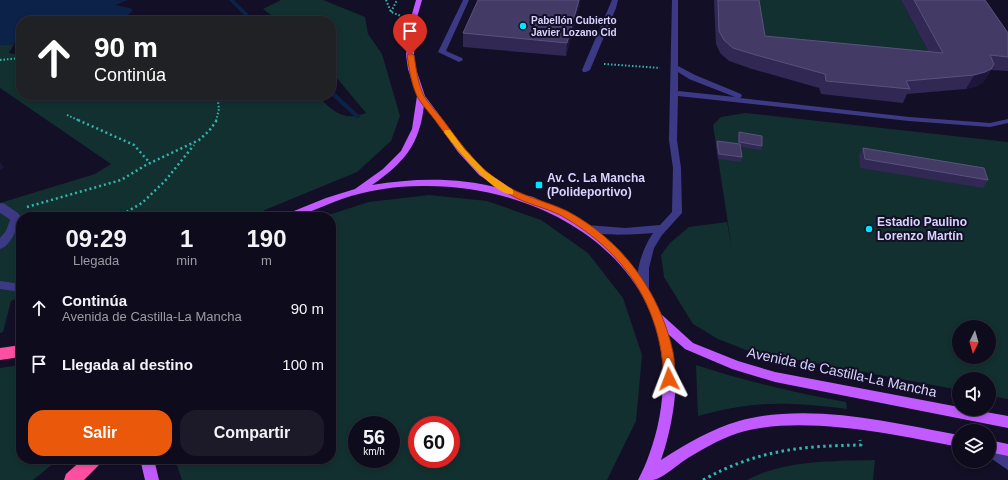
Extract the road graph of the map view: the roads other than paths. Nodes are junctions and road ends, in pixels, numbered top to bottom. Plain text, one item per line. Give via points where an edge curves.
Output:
1 (419, 0) edge
2 (466, 0) edge
3 (615, 0) edge
4 (675, 0) edge
5 (458, 60) dead end
6 (675, 68) junction
7 (586, 70) dead end
8 (674, 93) junction
9 (421, 96) junction
10 (748, 100) junction
11 (1008, 121) edge
12 (356, 192) junction
13 (512, 193) junction
14 (1, 208) edge
15 (301, 212) edge
16 (587, 228) junction
17 (663, 228) junction
18 (0, 245) edge
19 (0, 284) edge
20 (16, 287) edge
21 (644, 288) junction
22 (658, 318) junction
23 (16, 352) edge
24 (0, 354) edge
25 (1008, 422) edge
26 (952, 440) edge
27 (996, 449) edge
28 (1008, 450) edge
29 (996, 454) edge
30 (89, 464) edge
31 (148, 464) edge
32 (1008, 464) edge
33 (646, 478) edge
34 (72, 480) edge
35 (152, 480) edge

1 - 9 main road via 413,21 410,55
2 - 5 street via 442,52
3 - 7 street
4 - 6 street
6 - 8 street
6 - 10 street
8 - 10 street
8 - 17 street via 673,140 677,168 677,213
9 - 12 main road via 420,118 413,140 404,154 383,174
9 - 13 main road via 461,150 482,173
10 - 11 street via 909,119 990,125
12 - 13 main road via 416,183 461,184
12 - 15 main road
13 - 16 main road via 563,213
14 - 18 street, bridge via 15,217 11,232
16 - 17 street via 611,232 636,232
16 - 21 main road via 627,265
17 - 21 street via 649,246 643,268
19 - 20 street
21 - 22 main road
22 - 25 main road, Avenida de Castilla-La Mancha via 689,346 775,377
22 - 33 main road via 668,353 670,392 664,434
23 - 24 highway
26 - 33 main road via 857,425 803,420 754,424 713,437
27 - 28 main road
29 - 32 street
30 - 34 highway
31 - 35 main road

